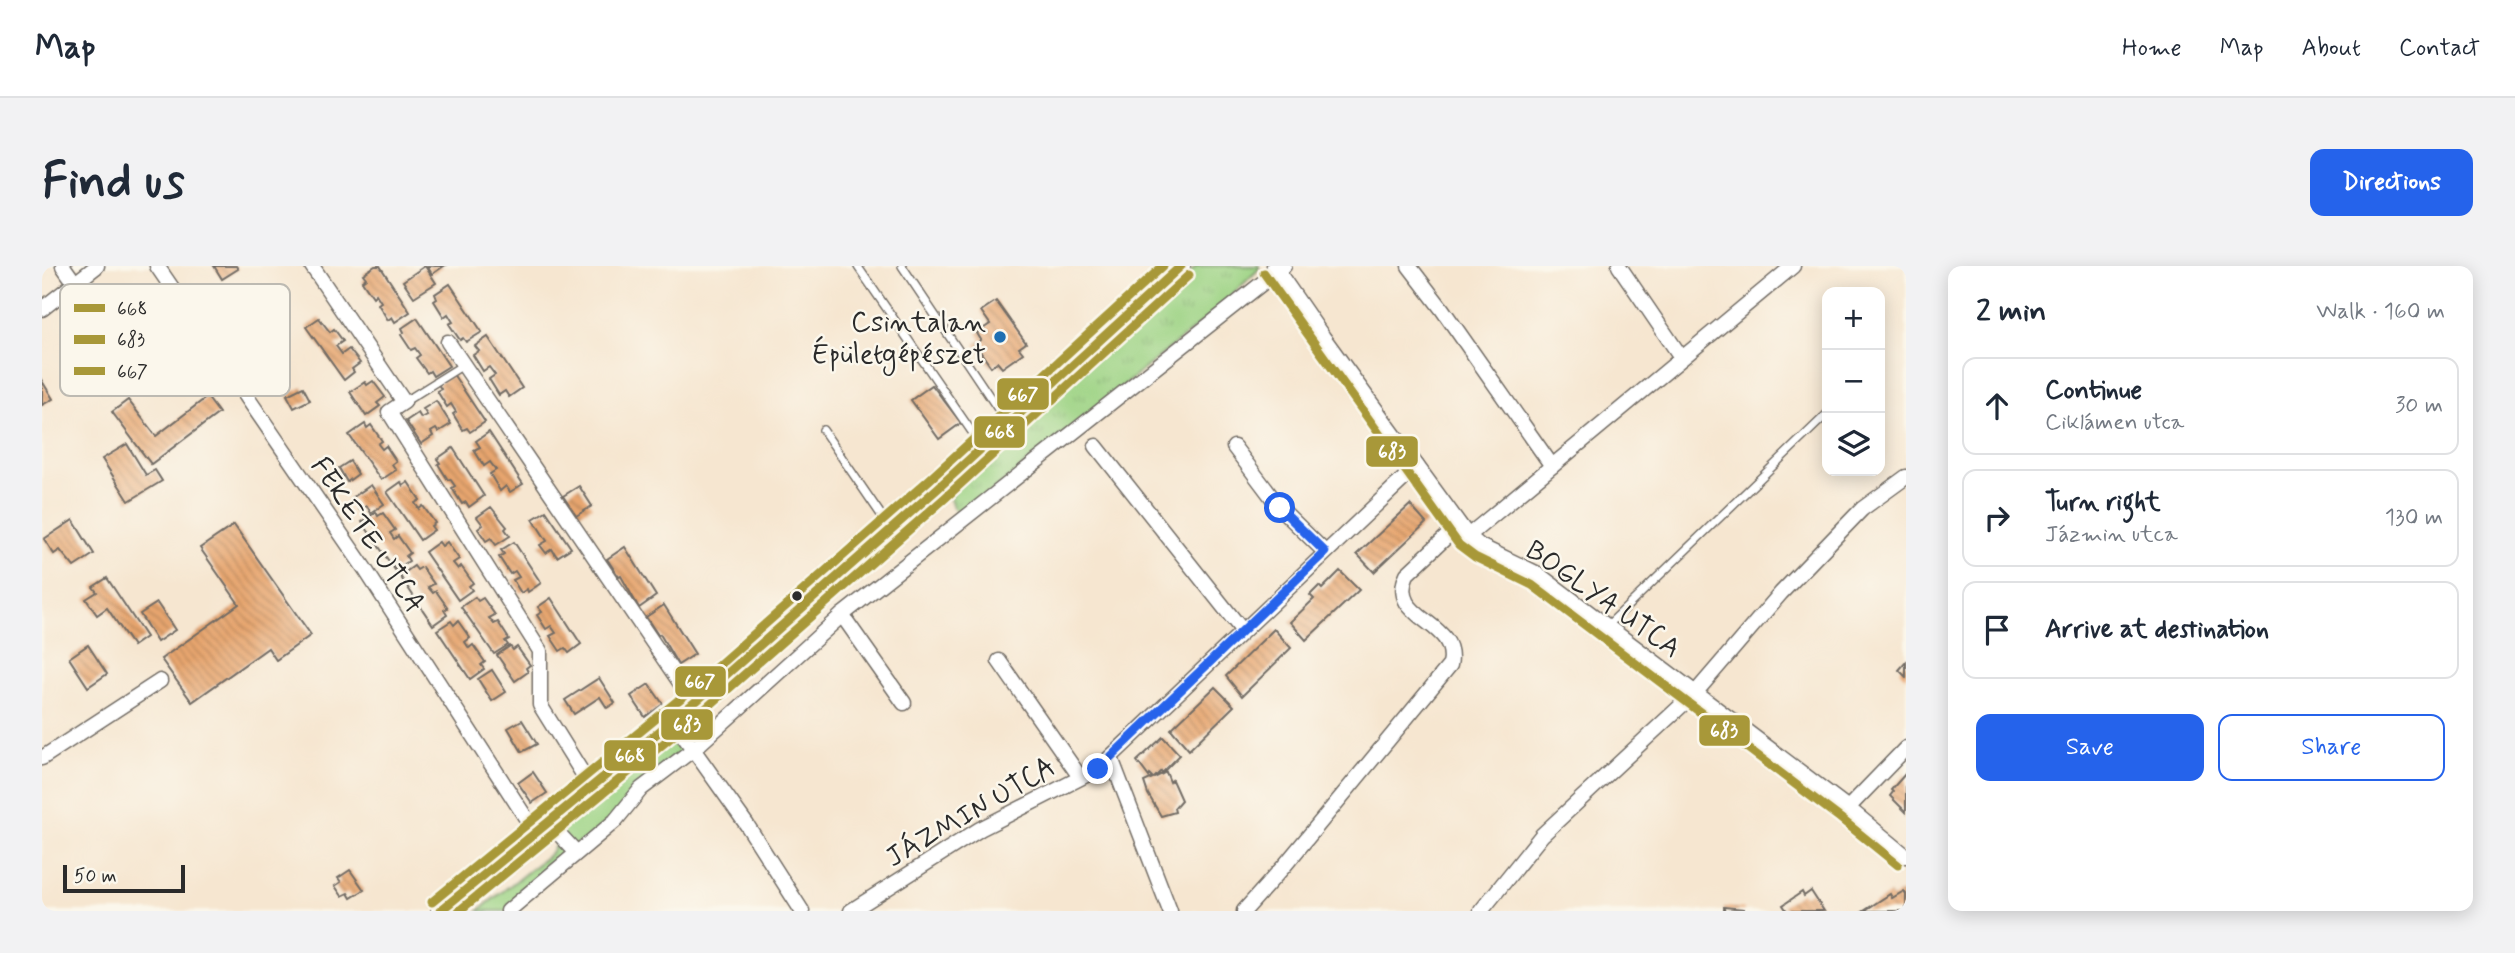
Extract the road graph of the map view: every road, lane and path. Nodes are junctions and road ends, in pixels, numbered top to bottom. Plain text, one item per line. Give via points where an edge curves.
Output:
1 (63, 266) edge
2 (97, 266) edge
3 (157, 266) edge
4 (312, 266) edge
5 (902, 266) edge
6 (1409, 266) edge
7 (1619, 266) edge
8 (1793, 266) edge
9 (858, 267) edge
10 (1178, 267) edge
11 (1278, 268) edge
12 (75, 283) joint
13 (169, 284) edge
14 (60, 295) edge
15 (42, 309) edge
16 (448, 342) dead end
17 (1681, 357) junction
18 (463, 365) junction
19 (246, 396) edge
20 (404, 402) junction
21 (1822, 419) edge
22 (1009, 425) junction
23 (823, 430) dead end
24 (1096, 446) dead end
25 (983, 447) junction
26 (1234, 447) dead end
27 (1417, 466) junction
28 (1552, 466) junction
29 (1906, 477) edge
30 (891, 530) junction
31 (1464, 531) junction
32 (1325, 552) junction
33 (842, 615) junction
34 (1606, 626) junction
35 (1242, 630) junction
36 (999, 661) dead end
37 (160, 681) dead end
38 (1696, 692) junction
39 (694, 703) junction
40 (904, 703) dead end
41 (673, 721) junction
42 (1906, 747) edge
43 (695, 748) junction
44 (42, 758) edge
45 (1111, 758) junction
46 (1080, 777) junction
47 (591, 787) junction
48 (1849, 808) junction
49 (551, 819) junction
50 (534, 832) junction
51 (576, 852) junction
52 (1906, 856) edge
53 (440, 911) edge
54 (508, 911) edge
55 (802, 911) edge
56 (851, 911) edge
57 (1170, 911) edge
58 (1244, 911) edge
59 (1481, 911) edge

1 - 12 street
2 - 12 street
3 - 13 street, FEKETE UTCA
4 - 20 street
5 - 22 lane
6 - 28 street
7 - 17 street
8 - 17 street
9 - 25 lane
10 - 22 street
11 - 27 street, BOGLYA UTCA
11 - 33 street
14 - 15 street
16 - 18 street
17 - 28 street
18 - 20 lane
18 - 39 street
19 - 50 street, FEKETE UTCA via 365,569
20 - 47 street via 389,412 540,650 540,705
21 - 34 lane
22 - 25 street
23 - 30 lane
24 - 35 street
25 - 30 street
26 - 32 street via 1280,508
27 - 31 street, BOGLYA UTCA
27 - 32 street, JÁZMIN UTCA
28 - 31 street
29 - 38 street via 1862,509 1818,553
30 - 39 street
31 - 34 street, BOGLYA UTCA via 1480,545 1538,574
31 - 58 street via 1407,574 1403,583 1409,606 1448,640 1453,652 1450,665
32 - 35 street, JÁZMIN UTCA
33 - 40 street
33 - 43 street
34 - 38 street, BOGLYA UTCA
35 - 45 street, JÁZMIN UTCA
36 - 46 street
37 - 44 street
38 - 48 street, BOGLYA UTCA
38 - 59 street via 1542,835
39 - 41 street
41 - 43 street
41 - 47 street
42 - 48 street
43 - 51 street via 641,789 615,821
43 - 55 street
45 - 46 street, JÁZMIN UTCA
45 - 57 street
46 - 56 street, JÁZMIN UTCA via 980,830
47 - 49 street
48 - 52 street, BOGLYA UTCA
49 - 50 street
49 - 51 street
50 - 53 street
51 - 54 street

